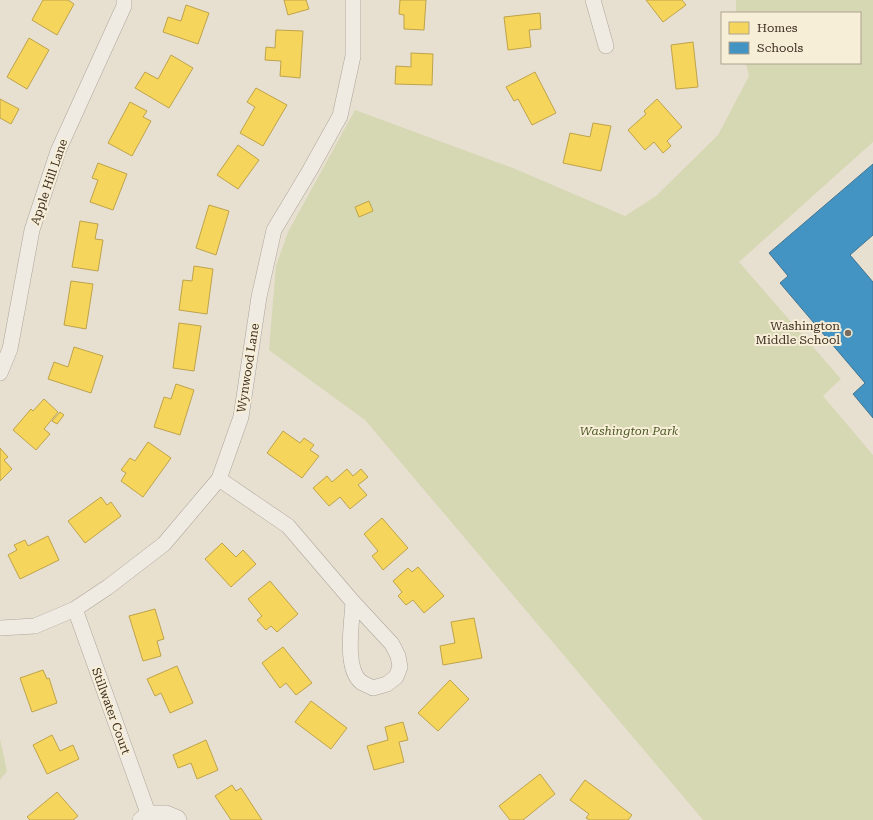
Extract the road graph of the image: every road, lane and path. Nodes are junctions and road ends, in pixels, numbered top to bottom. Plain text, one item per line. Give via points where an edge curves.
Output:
1 (124, 0) edge
2 (353, 0) edge
3 (593, 0) edge
4 (606, 46) dead end
5 (0, 373) edge
6 (219, 479) junction
7 (353, 602) junction
8 (75, 609) junction
9 (0, 628) edge
10 (144, 817) edge
11 (179, 820) edge

1 - 5 street, Apple Hill Lane via 124,6 58,151 32,230 10,349
2 - 6 street, Wynwood Lane via 353,56 340,116 274,230 259,297 241,417
3 - 4 street
6 - 7 street via 288,526
6 - 8 street, Wynwood Lane via 164,544
7 - 7 street via 392,644 398,656 400,667 396,677 387,684 373,688 361,682 354,671 350,656
8 - 9 street, Wynwood Lane via 35,626
8 - 10 street, Stillwater Court
10 - 11 street, Stillwater Court via 166,813

